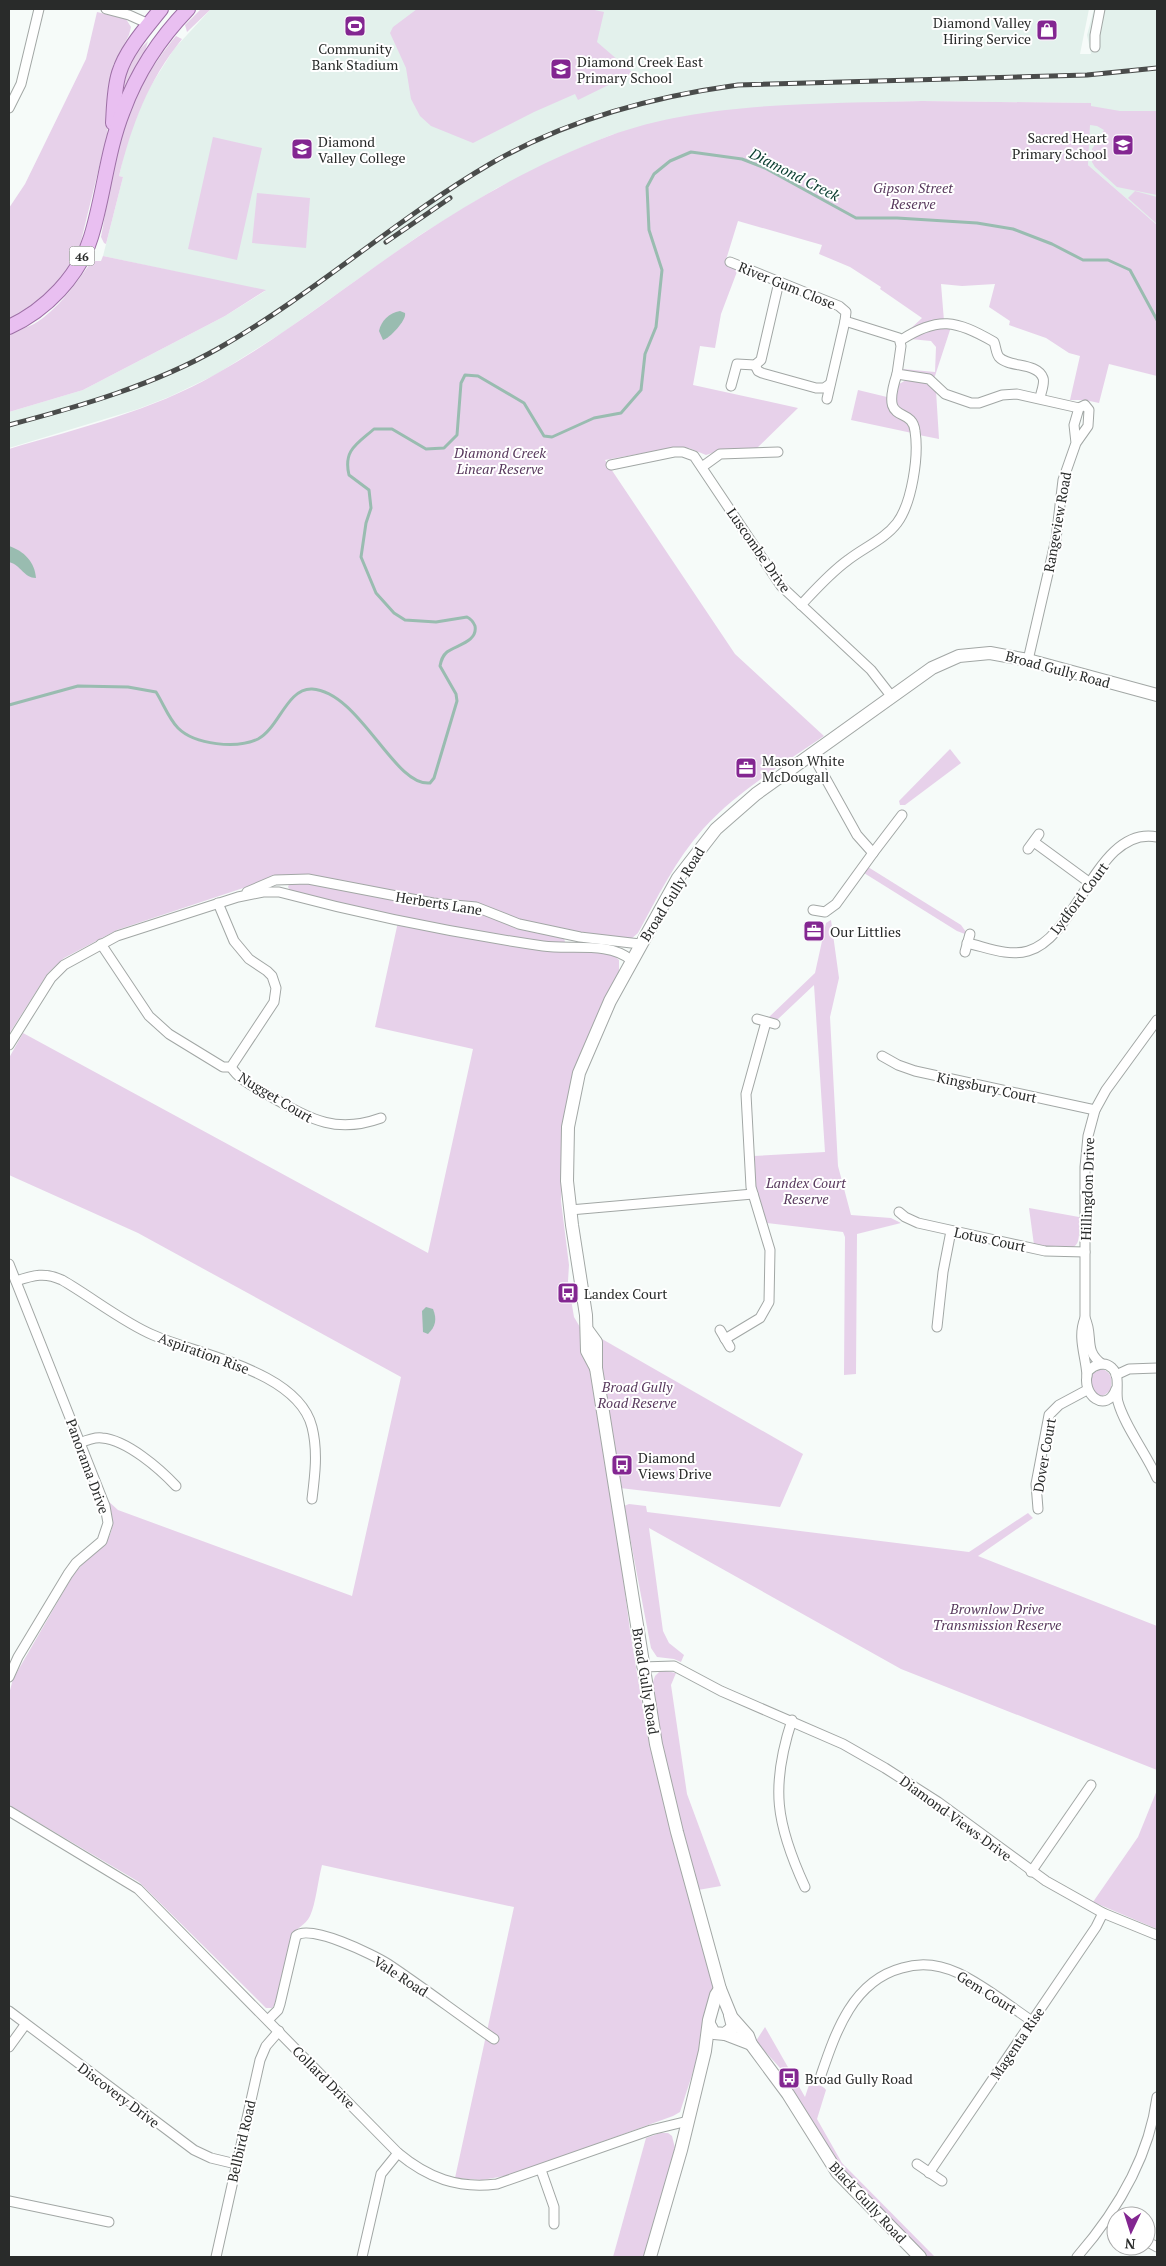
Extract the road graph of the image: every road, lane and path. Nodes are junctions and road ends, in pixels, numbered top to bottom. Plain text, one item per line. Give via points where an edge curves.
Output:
1 (39, 9) edge
2 (106, 9) edge
3 (161, 9) edge
4 (188, 9) edge
5 (1100, 9) edge
6 (149, 24) junction
7 (166, 33) junction
8 (1095, 47) dead end
9 (9, 108) edge
10 (109, 156) junction
11 (730, 262) dead end
12 (779, 282) junction
13 (845, 321) junction
14 (9, 327) edge
15 (900, 340) junction
16 (755, 365) junction
17 (897, 374) junction
18 (830, 384) junction
19 (731, 386) dead end
20 (1040, 398) junction
21 (827, 399) dead end
22 (1080, 408) junction
23 (1076, 443) junction
24 (778, 452) dead end
25 (612, 464) dead end
26 (702, 467) junction
27 (801, 605) junction
28 (1028, 660) junction
29 (1157, 695) edge
30 (892, 696) junction
31 (812, 754) junction
32 (902, 815) dead end
33 (1157, 837) edge
34 (1034, 841) dead end
35 (873, 853) junction
36 (292, 878) junction
37 (1090, 883) junction
38 (289, 895) junction
39 (238, 897) junction
40 (218, 903) junction
41 (813, 910) dead end
42 (566, 934) junction
43 (967, 943) dead end
44 (101, 944) junction
45 (640, 944) junction
46 (562, 949) junction
47 (631, 960) junction
48 (1157, 1020) edge
49 (766, 1022) dead end
50 (9, 1044) edge
51 (882, 1056) dead end
52 (231, 1067) junction
53 (1095, 1110) junction
54 (381, 1118) dead end
55 (753, 1194) junction
56 (570, 1210) junction
57 (899, 1212) dead end
58 (951, 1231) junction
59 (1085, 1252) junction
60 (9, 1264) edge
61 (16, 1281) junction
62 (1085, 1318) junction
63 (937, 1327) dead end
64 (720, 1330) dead end
65 (1102, 1364) junction
66 (1157, 1368) edge
67 (1116, 1374) junction
68 (1087, 1376) junction
69 (1116, 1389) junction
70 (1088, 1390) junction
71 (1102, 1401) junction
72 (1122, 1414) junction
73 (80, 1443) junction
74 (1157, 1478) edge
75 (176, 1486) dead end
76 (312, 1499) dead end
77 (1038, 1509) dead end
78 (642, 1666) junction
79 (9, 1677) edge
80 (792, 1720) junction
81 (1091, 1785) dead end
82 (9, 1811) edge
83 (1032, 1872) junction
84 (805, 1887) dead end
85 (1103, 1913) junction
86 (1157, 1935) edge
87 (720, 1989) junction
88 (9, 2011) edge
89 (732, 2017) junction
90 (268, 2020) junction
91 (710, 2020) junction
92 (1032, 2021) junction
93 (25, 2025) junction
94 (278, 2031) junction
95 (723, 2034) junction
96 (494, 2039) dead end
97 (751, 2044) junction
98 (9, 2047) edge
99 (705, 2051) junction
100 (821, 2075) dead end
101 (1157, 2097) edge
102 (688, 2121) junction
103 (398, 2153) junction
104 (236, 2164) junction
105 (916, 2164) dead end
106 (542, 2170) junction
107 (929, 2173) junction
108 (942, 2181) dead end
109 (9, 2201) edge
110 (1118, 2206) edge
111 (109, 2222) dead end
112 (554, 2224) dead end
113 (1106, 2225) edge
114 (216, 2257) edge
115 (362, 2257) edge
116 (650, 2257) edge
117 (920, 2257) edge
118 (1077, 2257) edge

1 - 9 street via 22,84
2 - 6 street
3 - 6 main road, 46
4 - 7 main road, 46
5 - 8 street
6 - 7 main road
6 - 10 main road, 46 via 130,50 119,73
7 - 10 main road, 46 via 133,86
10 - 14 main road, 46 via 91,238 80,260 61,288 42,307
11 - 12 street, River Gum Close
12 - 13 street, River Gum Close via 839,306 846,312
12 - 16 street via 762,357
13 - 15 street, River Gum Close via 891,334
13 - 18 street
15 - 17 street
15 - 20 street via 932,324 965,327 994,342 1004,360 1040,373 1043,380
16 - 18 street via 762,373 816,388
16 - 19 street via 737,364
17 - 20 street via 929,379 945,394 971,403 1010,394
17 - 27 street via 891,404 895,411 910,420 916,435 915,464 905,510 893,527 840,566
18 - 21 street
20 - 22 street
22 - 23 street, Rangeview Road via 1074,425
22 - 23 street, Rangeview Road via 1087,406 1090,419 1086,432
23 - 28 street, Rangeview Road via 1063,480 1056,539
24 - 26 street via 721,454
25 - 26 street, Luscombe Drive via 683,452 694,456
26 - 27 street, Luscombe Drive via 775,578
27 - 30 street, Luscombe Drive via 871,670
28 - 29 street, Broad Gully Road
28 - 30 street, Broad Gully Road via 990,653 959,656 932,668
30 - 31 street, Broad Gully Road
31 - 35 street via 857,835
31 - 45 street, Broad Gully Road via 743,804 716,829 678,878
32 - 35 street
33 - 37 street, Lydford Court via 1140,837 1121,845
34 - 37 street
35 - 41 street via 836,904 825,912
36 - 38 street via 286,884
36 - 39 street, Herberts Lane via 264,883
36 - 42 street, Herberts Lane via 432,903 476,907 519,924
37 - 43 street, Lydford Court via 1054,933 1034,949 1009,952
38 - 39 street, Herberts Lane via 271,891
38 - 46 street, Herberts Lane via 443,930
39 - 40 street, Herberts Lane
40 - 44 street, Herberts Lane
40 - 52 street via 234,942 249,959 272,976 276,988 274,1002
42 - 45 street, Herberts Lane
42 - 46 street via 568,944
44 - 50 street, Herberts Lane via 54,973
44 - 52 street via 141,1006 158,1026 223,1068
45 - 47 street, Broad Gully Road
46 - 47 street, Herberts Lane via 618,951
47 - 56 street, Broad Gully Road via 588,1047 574,1090 566,1150
48 - 53 street, Hillingdon Drive
49 - 55 street via 746,1094
51 - 53 street, Kingsbury Court via 915,1071
52 - 54 street, Nugget Court via 243,1080 316,1121 348,1126
53 - 59 street, Hillingdon Drive via 1086,1150
55 - 56 street
55 - 64 street via 770,1244 769,1302 760,1318 728,1343
56 - 78 street, Broad Gully Road via 588,1331 587,1351 596,1368
57 - 58 street, Lotus Court via 911,1221
58 - 59 street, Lotus Court via 1045,1251
58 - 63 street
59 - 62 street, Hillingdon Drive
60 - 61 street, Panorama Drive
61 - 73 street, Panorama Drive
61 - 76 street, Aspiration Rise via 35,1274 52,1275 150,1334 243,1366 290,1393 300,1402 312,1426 316,1466
62 - 65 street, Hillingdon Drive via 1090,1350
62 - 68 street, Hillingdon Drive via 1082,1347
65 - 67 street via 1111,1367
65 - 68 street via 1092,1368
66 - 67 street via 1129,1369
67 - 69 street
68 - 70 street
69 - 71 street via 1111,1397
69 - 72 street
70 - 71 street via 1092,1397
70 - 77 street, Dover Court via 1049,1415 1036,1484
71 - 72 street
72 - 74 street
73 - 75 street via 102,1438 116,1443 160,1468
73 - 79 street, Panorama Drive via 105,1506 108,1523 105,1534 102,1541 76,1563 60,1586
78 - 80 street, Diamond Views Drive via 674,1666 721,1691
78 - 87 street, Broad Gully Road via 669,1804
80 - 83 street, Diamond Views Drive via 843,1744 905,1780
80 - 84 street via 780,1765 778,1804 785,1838
81 - 83 street
82 - 90 street, Collard Drive via 138,1888
83 - 85 street, Diamond Views Drive
85 - 86 street, Diamond Views Drive
85 - 92 street, Magenta Rise
87 - 89 street, Broad Gully Road
87 - 91 street
88 - 93 street, Discovery Drive
89 - 91 street via 720,2011
89 - 95 street via 731,2030
89 - 97 street, Black Gully Road
90 - 94 street, Collard Drive
90 - 96 street, Vale Road via 278,2010 295,1939 299,1933 309,1932 336,1940 386,1963
91 - 95 street via 712,2030
91 - 99 street
92 - 100 street, Gem Court via 958,1973 928,1965 907,1966 878,1978 856,1998 838,2030
92 - 107 street, Magenta Rise
93 - 98 street
93 - 104 street, Discovery Drive via 194,2150
94 - 103 street, Collard Drive
94 - 104 street, Bellbird Road via 260,2060
95 - 97 street
95 - 99 street
97 - 117 street, Black Gully Road via 837,2172
99 - 102 street
101 - 110 street via 1152,2126 1140,2162
102 - 106 street, Collard Drive via 651,2130
102 - 116 street
103 - 106 street, Collard Drive via 429,2175 462,2185 497,2184
103 - 115 street via 381,2174
104 - 114 street, Bellbird Road
105 - 107 street
106 - 112 street via 554,2207
107 - 108 street
109 - 111 street
113 - 118 street

